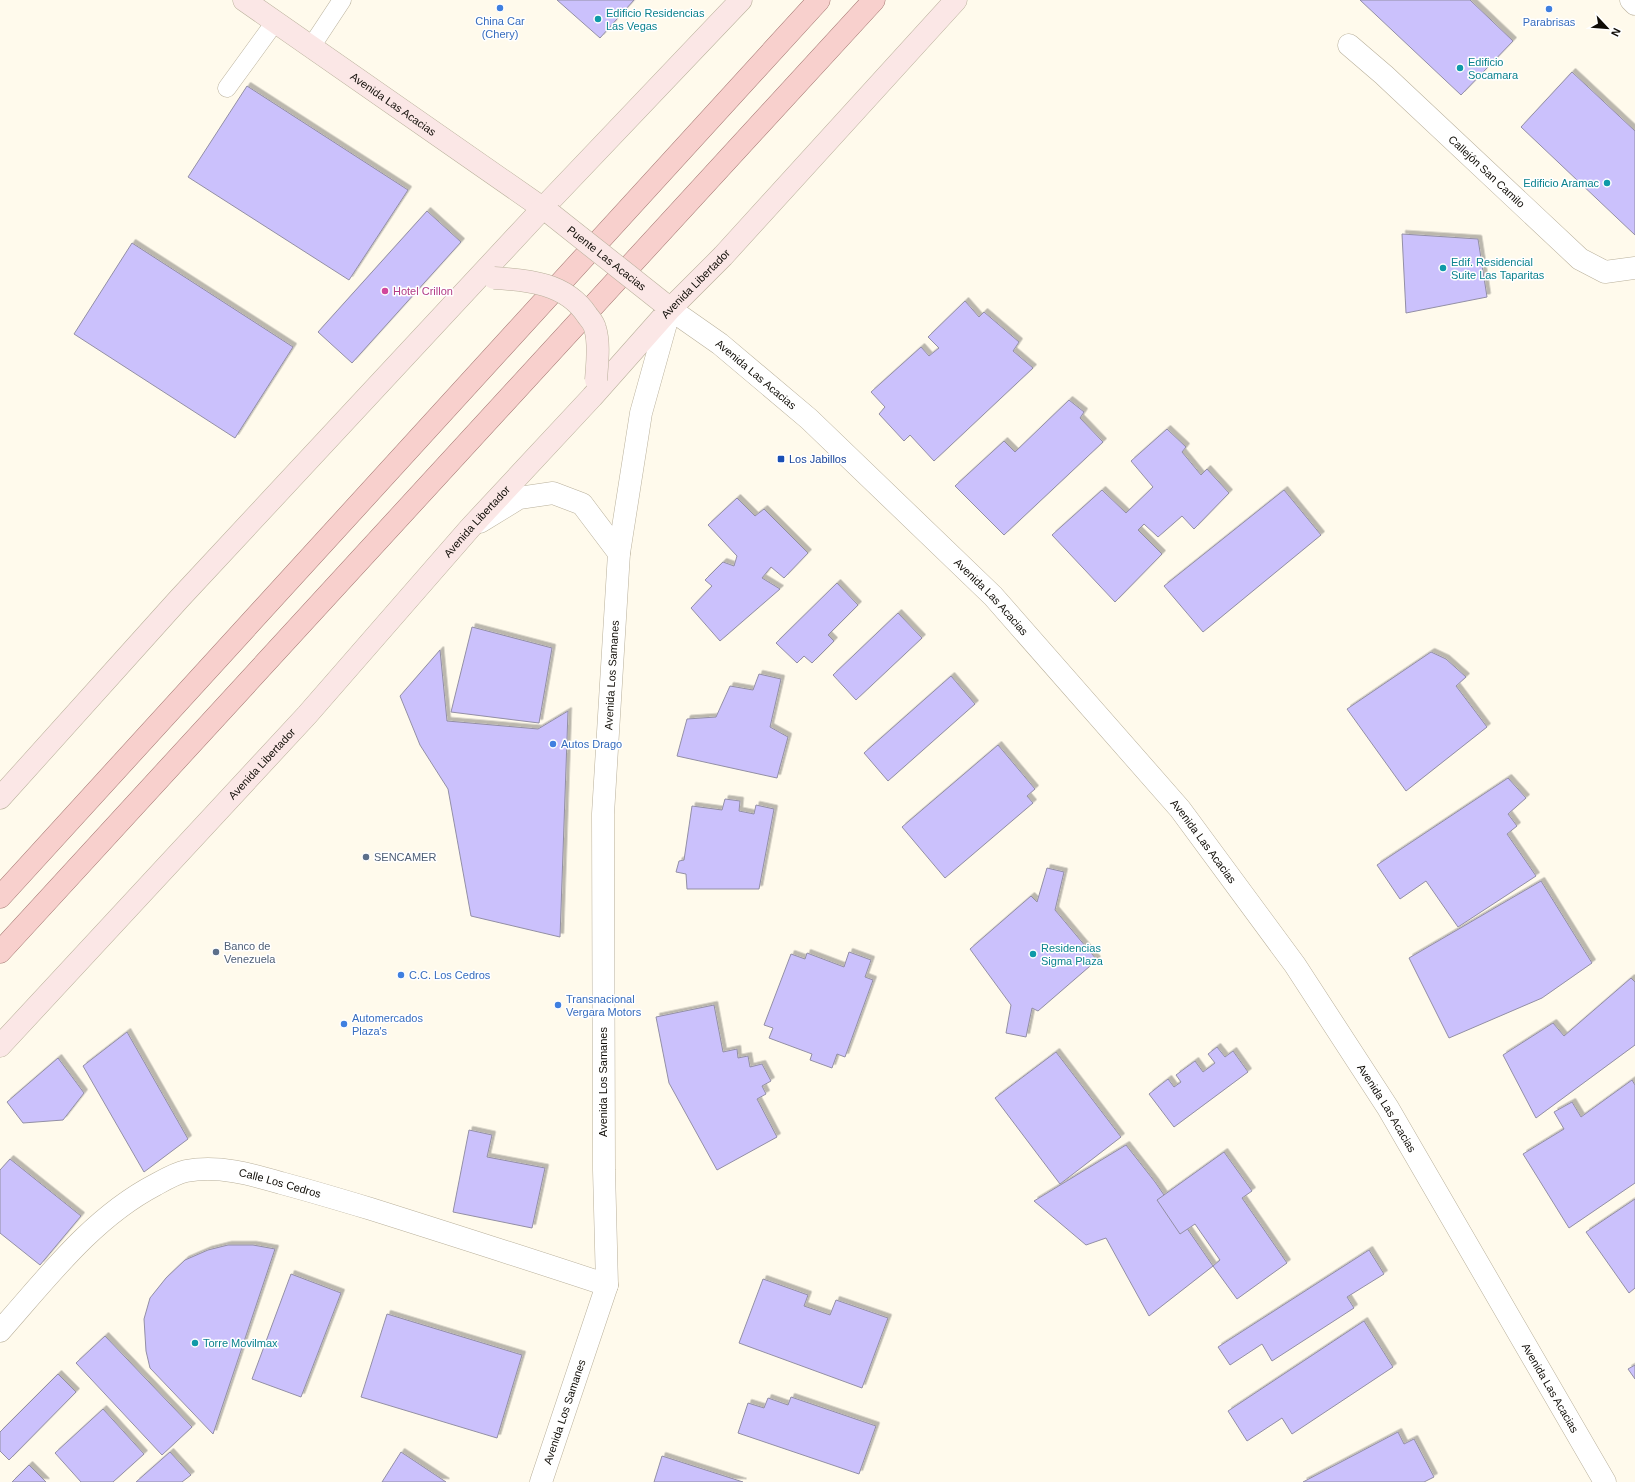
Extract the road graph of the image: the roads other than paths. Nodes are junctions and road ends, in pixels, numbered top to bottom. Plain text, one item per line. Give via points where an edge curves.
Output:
1 (244, 0) edge
2 (342, 0) edge
3 (741, 0) edge
4 (820, 0) edge
5 (874, 0) edge
6 (956, 0) edge
7 (1631, 0) edge
8 (1635, 4) edge
9 (275, 22) junction
10 (1349, 45) dead end
11 (311, 47) junction
12 (227, 88) dead end
13 (547, 211) junction
14 (1635, 268) edge
15 (485, 278) junction
16 (666, 306) junction
17 (594, 388) junction
18 (470, 528) junction
19 (619, 553) junction
20 (0, 798) edge
21 (0, 897) edge
22 (0, 952) edge
23 (0, 1046) edge
24 (607, 1285) junction
25 (0, 1331) edge
26 (541, 1482) edge
27 (1605, 1482) edge

1 - 9 main road, Avenida Las Acacias
2 - 11 lane
3 - 13 main road
4 - 21 main road
5 - 22 main road
6 - 16 main road, Avenida Libertador via 723,256
7 - 8 street
9 - 11 main road, Avenida Las Acacias
9 - 12 lane
10 - 14 street, Callejón San Camilo via 1580,259 1605,272
11 - 13 main road, Avenida Las Acacias
13 - 15 main road
13 - 16 main road, Puente Las Acacias, bridge
15 - 17 main road, bridge via 534,282 549,286 567,295 583,309 595,327 598,346
15 - 20 main road via 179,599
16 - 17 main road, Avenida Libertador
16 - 19 street, Avenida Los Samanes via 641,413
16 - 27 street, Avenida Las Acacias via 720,344 808,419 994,596 1180,809 1295,965 1388,1108
17 - 18 main road, Avenida Libertador
18 - 19 street via 519,498 554,493 582,504
18 - 23 main road, Avenida Libertador via 307,715
19 - 24 street, Avenida Los Samanes via 603,814 604,1170
24 - 25 street, Calle Los Cedros via 312,1191 235,1171 186,1171 135,1195 98,1223
24 - 26 street, Avenida Los Samanes

